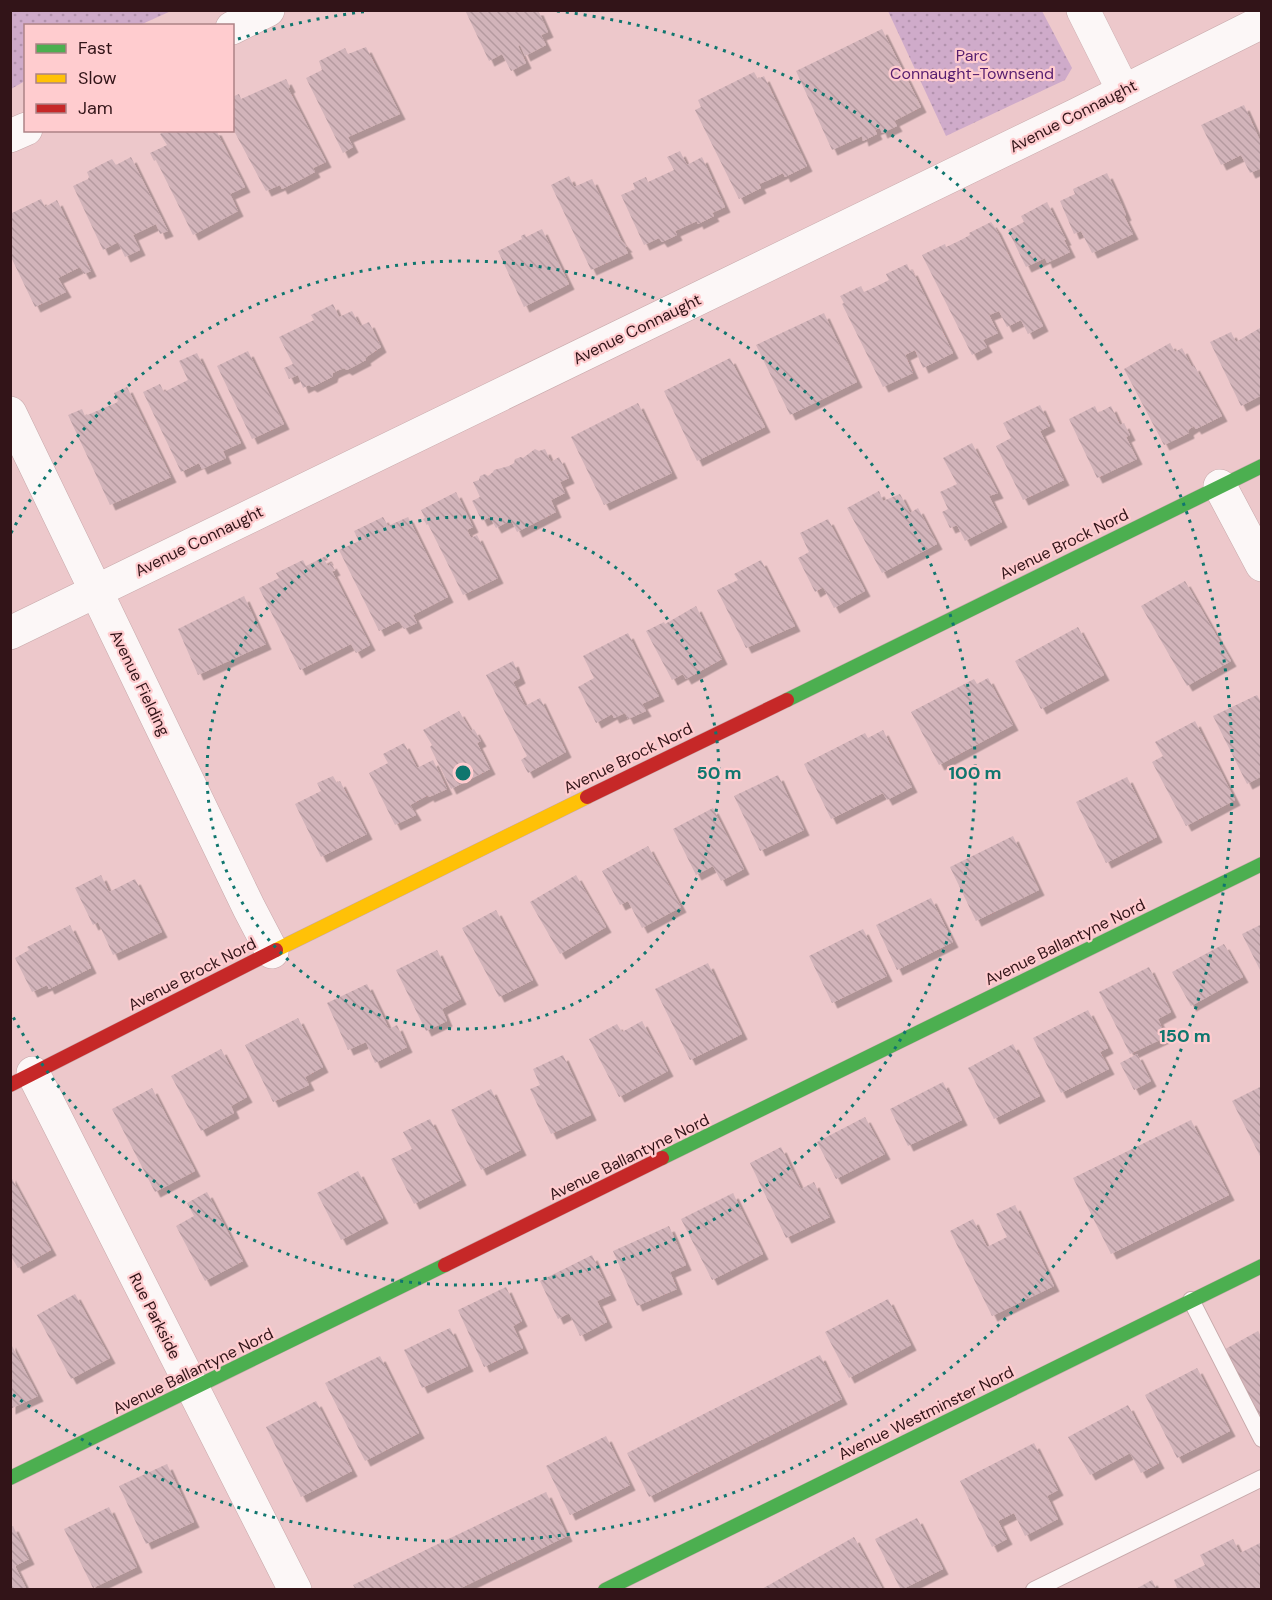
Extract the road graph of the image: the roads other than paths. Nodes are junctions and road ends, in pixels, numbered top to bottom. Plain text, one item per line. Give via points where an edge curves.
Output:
1 (268, 10) edge
2 (1083, 10) edge
3 (1262, 22) edge
4 (234, 27) edge
5 (1123, 90) junction
6 (24, 130) edge
7 (10, 136) edge
8 (10, 413) edge
9 (1262, 466) edge
10 (1220, 486) junction
11 (1262, 565) edge
12 (96, 591) junction
13 (10, 633) edge
14 (1262, 864) edge
15 (272, 952) junction
16 (22, 1079) edge
17 (1262, 1266) edge
18 (1191, 1300) junction
19 (194, 1389) junction
20 (1262, 1439) edge
21 (10, 1478) edge
22 (1262, 1478) edge
23 (295, 1590) edge
24 (605, 1590) edge
25 (1034, 1590) edge

1 - 4 street
2 - 5 street
3 - 5 street, Avenue Connaught
5 - 12 street, Avenue Connaught
6 - 7 street
8 - 12 street, Avenue Fielding
9 - 10 street, Avenue Brock Nord
10 - 11 street
10 - 15 street, Avenue Brock Nord
12 - 13 street, Avenue Connaught
12 - 15 street, Avenue Fielding
14 - 19 street, Avenue Ballantyne Nord
15 - 16 street, Avenue Brock Nord
16 - 19 street, Rue Parkside
17 - 18 street, Avenue Westminster Nord
18 - 20 lane
18 - 24 street, Avenue Westminster Nord
19 - 21 street, Avenue Ballantyne Nord
19 - 23 street, Rue Parkside
22 - 25 lane

